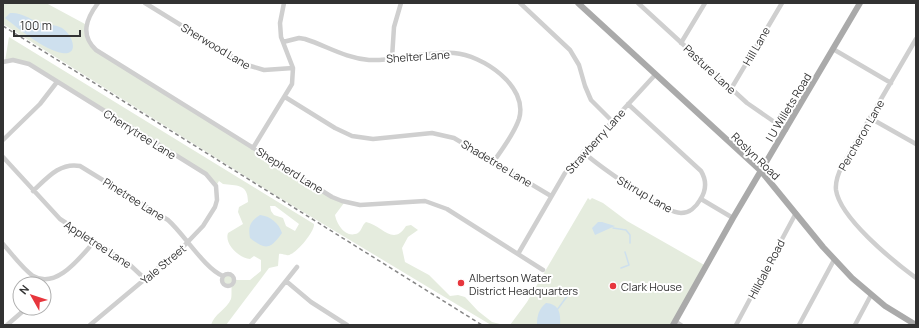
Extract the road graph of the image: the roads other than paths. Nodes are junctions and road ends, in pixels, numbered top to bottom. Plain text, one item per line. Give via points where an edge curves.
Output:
1 (98, 3) edge
2 (145, 3) edge
3 (284, 3) edge
4 (401, 3) edge
5 (520, 3) edge
6 (578, 3) edge
7 (638, 3) edge
8 (705, 3) edge
9 (782, 3) edge
10 (860, 3) edge
11 (916, 39) edge
12 (283, 42) junction
13 (681, 43) junction
14 (833, 49) junction
15 (392, 58) junction
16 (3, 62) edge
17 (293, 68) junction
18 (655, 75) junction
19 (58, 82) junction
20 (891, 83) junction
21 (731, 89) junction
22 (285, 97) junction
23 (628, 104) junction
24 (870, 118) junction
25 (612, 121) junction
26 (786, 130) junction
27 (3, 140) edge
28 (916, 144) edge
29 (253, 148) junction
30 (583, 152) junction
31 (3, 157) edge
32 (494, 161) junction
33 (761, 171) junction
34 (33, 190) junction
35 (217, 190) joint
36 (551, 196) junction
37 (701, 199) junction
38 (796, 213) junction
39 (733, 218) junction
40 (94, 242) junction
41 (189, 242) junction
42 (3, 244) edge
43 (518, 254) junction
44 (834, 260) junction
45 (297, 267) dead end
46 (543, 270) dead end
47 (223, 276) dead end
48 (916, 278) edge
49 (145, 279) junction
50 (286, 281) junction
51 (871, 295) junction
52 (17, 316) edge
53 (674, 323) edge
54 (914, 324) edge
55 (7, 325) edge
56 (90, 325) edge
57 (251, 325) edge
58 (347, 325) edge
59 (681, 325) edge
60 (736, 325) edge
61 (799, 325) edge
62 (855, 325) edge

1 - 29 street, Shepherd Lane via 87,19 85,34 91,45
2 - 17 street, Sherwood Lane via 244,64 264,70
3 - 12 street via 280,23
4 - 15 street via 394,27
5 - 25 street via 570,50 579,65 592,100
6 - 18 main road, Roslyn Road
7 - 13 street, Pasture Lane
8 - 13 street
9 - 21 street, Hill Lane
10 - 14 main road, I U Willets Road
11 - 20 street, Percheron Lane
12 - 15 street, Shelter Lane via 306,39 356,58
12 - 17 street
13 - 21 street, Pasture Lane
14 - 20 street
14 - 26 main road, I U Willets Road
15 - 32 street, Shelter Lane via 447,53 467,55 489,66 511,85 519,100 519,119
16 - 19 street, Cherrytree Lane via 23,62
17 - 22 street via 292,84
18 - 23 street, Strawberry Lane
18 - 33 main road, Roslyn Road
19 - 27 street via 40,104
19 - 35 street, Cherrytree Lane via 206,174
20 - 24 street, Percheron Lane
21 - 26 street, Pasture Lane via 756,111
22 - 29 street
22 - 32 street, Shadetree Lane via 352,136 374,138 439,134 463,142
23 - 25 street, Strawberry Lane
23 - 37 street via 701,171 706,185
24 - 28 street
24 - 48 street, Percheron Lane via 837,176 836,191 841,204 867,236
25 - 30 street, Strawberry Lane
26 - 33 main road, I U Willets Road
29 - 43 street, Shepherd Lane via 342,201 360,205 418,201 433,203 447,209
30 - 36 street, Strawberry Lane via 565,173
30 - 37 street, Stirrup Lane via 610,174 673,212 690,211
31 - 34 street, Appletree Lane
32 - 36 street, Shadetree Lane
33 - 38 main road, Roslyn Road
33 - 39 main road, I U Willets Road
34 - 40 street, Appletree Lane via 60,219
34 - 41 street, Pinetree Lane via 61,167 80,166 168,220
35 - 41 street, Yale Street via 215,207
36 - 43 street, Strawberry Lane
37 - 39 street
38 - 44 main road, Roslyn Road
38 - 60 street, Hilldale Road
39 - 53 main road, I U Willets Road
40 - 42 street via 64,272 50,279 32,275
40 - 49 street, Appletree Lane via 129,264
41 - 47 street, Pinetree Lane via 210,267
41 - 49 street, Yale Street
43 - 46 street, Shepherd Lane
44 - 51 main road, Roslyn Road
44 - 61 street
45 - 50 street
49 - 56 street, Yale Street
50 - 57 street
50 - 58 street via 311,302
51 - 54 main road, Roslyn Road
51 - 62 street
52 - 55 street
53 - 59 street

